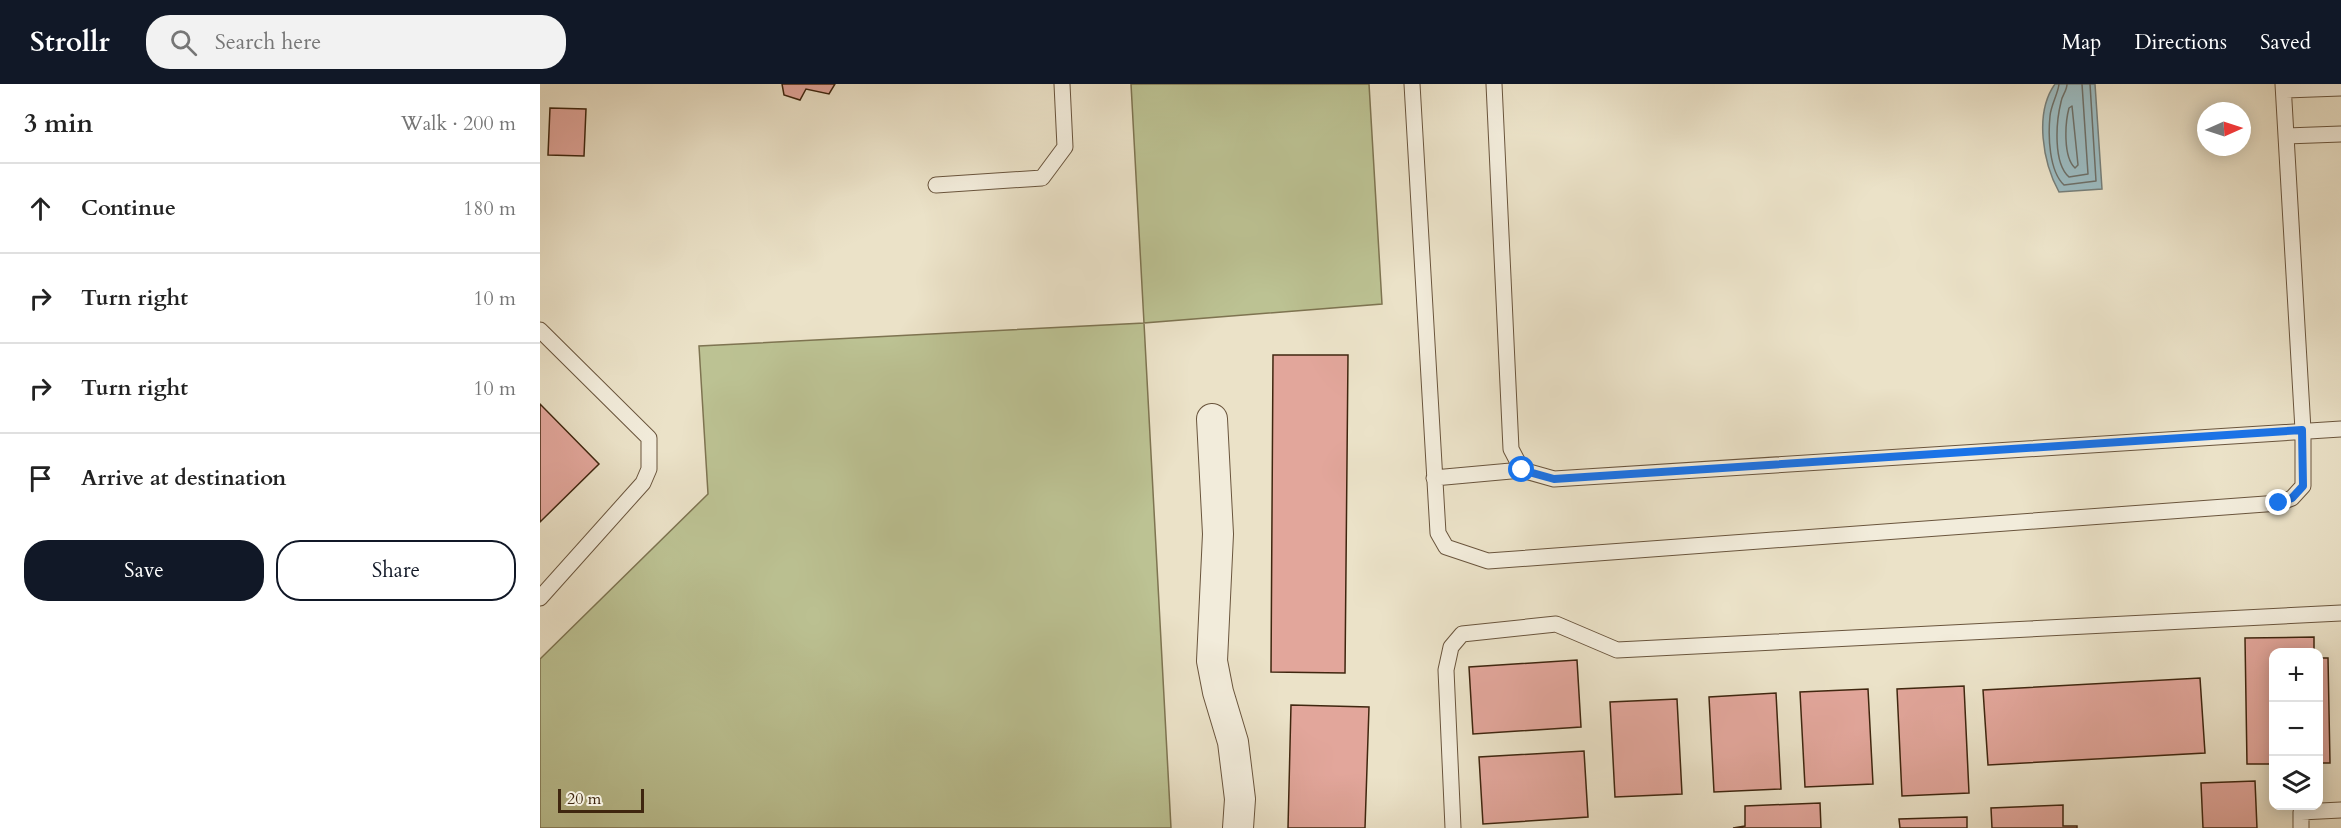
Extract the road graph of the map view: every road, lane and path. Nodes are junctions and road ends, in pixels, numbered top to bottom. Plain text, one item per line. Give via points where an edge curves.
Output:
1 (1062, 84) edge
2 (1412, 84) edge
3 (1494, 84) edge
4 (2284, 87) edge
5 (2341, 88) edge
6 (2341, 134) edge
7 (2286, 136) junction
8 (936, 185) dead end
9 (540, 330) edge
10 (1212, 418) dead end
11 (2341, 429) edge
12 (2302, 430) junction
13 (1522, 470) junction
14 (1434, 478) junction
15 (540, 598) edge
16 (2341, 613) edge
17 (2341, 810) edge
18 (1238, 828) edge
19 (1453, 828) edge
20 (2301, 828) edge

1 - 8 lane via 1065,147 1042,178
2 - 14 lane
3 - 13 lane via 1511,449
4 - 5 lane
4 - 7 lane
6 - 7 lane
7 - 12 lane
9 - 15 lane via 649,438 649,469 643,483
10 - 18 street via 1218,534 1212,661 1233,742 1240,799
11 - 12 lane
12 - 13 lane via 1554,479
12 - 14 lane via 2303,486 2292,498 2279,503 1488,561 1446,547 1438,532
13 - 14 lane
16 - 19 lane via 1617,650 1556,624 1462,634 1451,647 1446,670
17 - 20 lane via 2301,812

